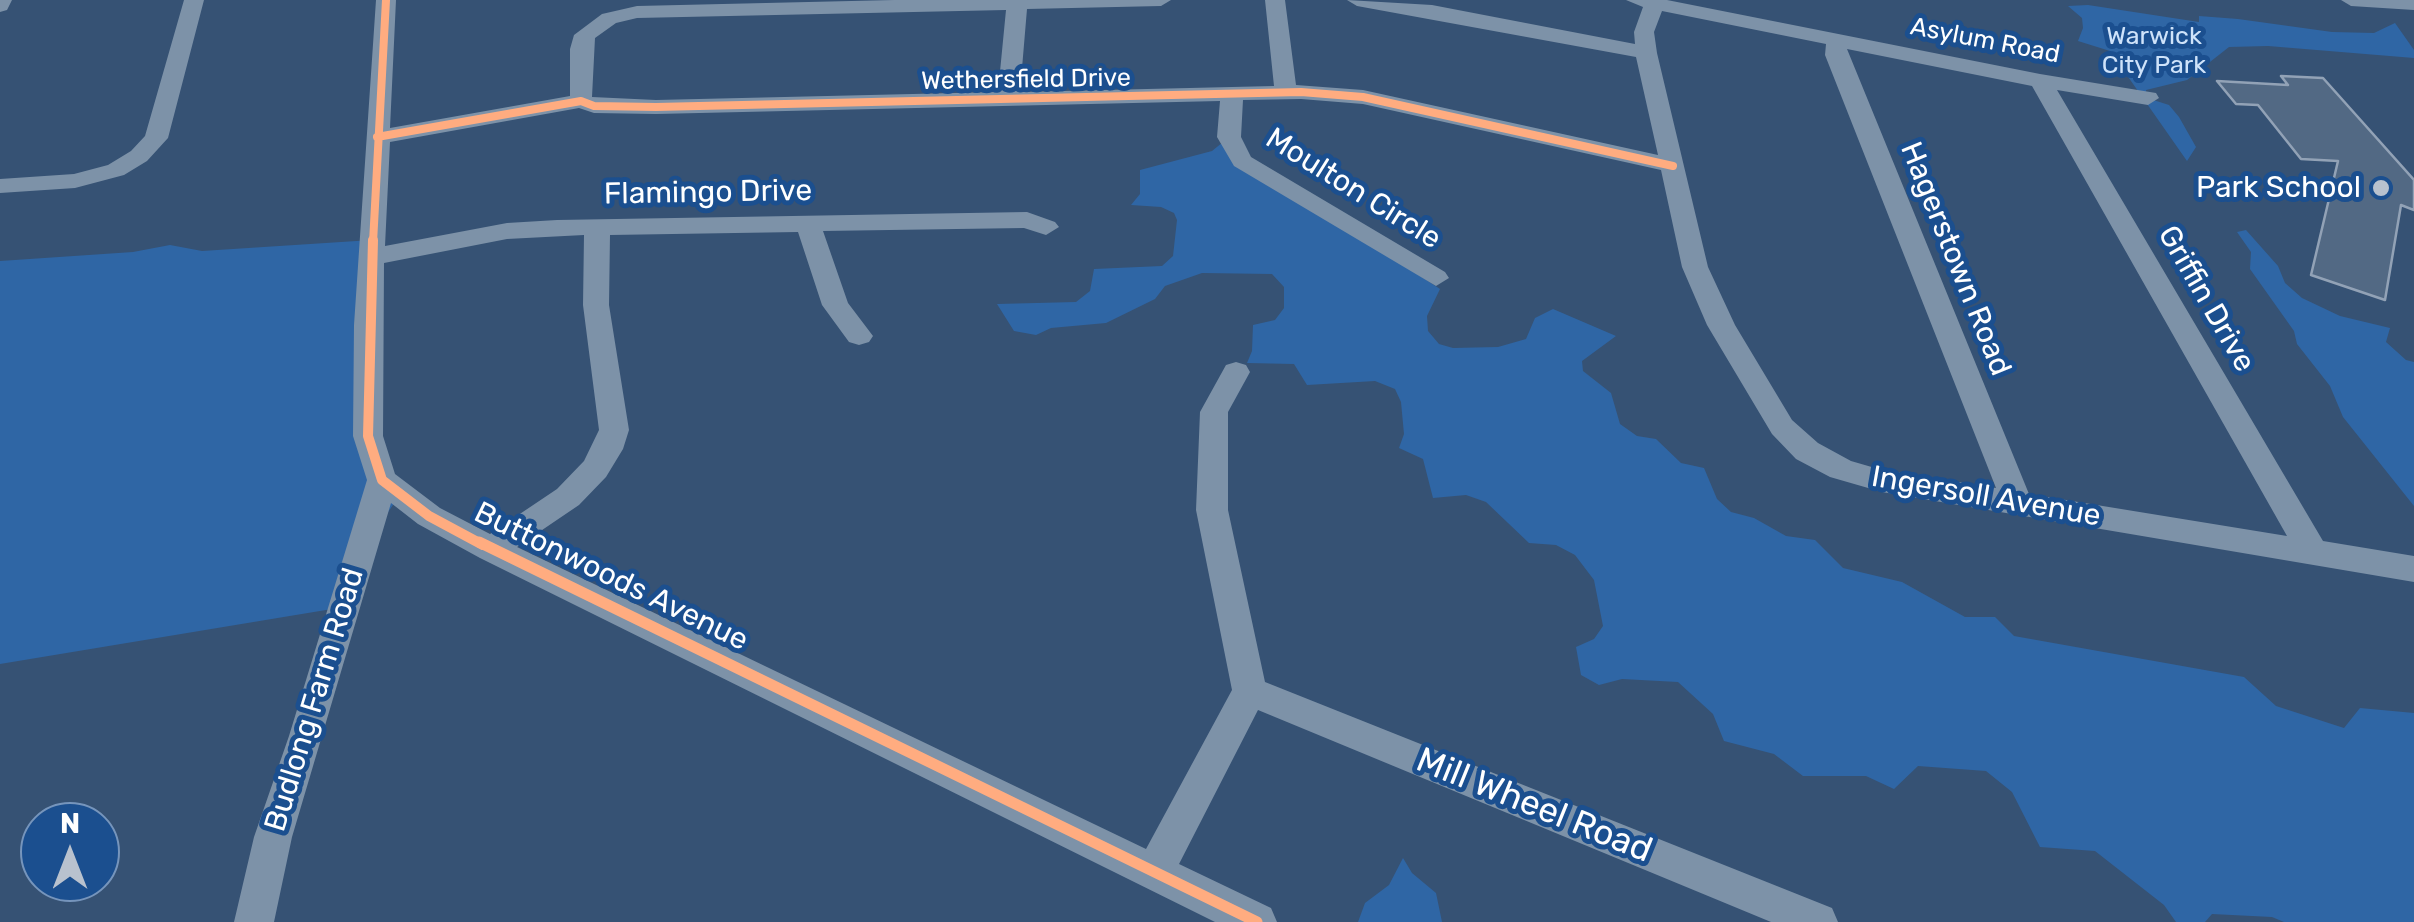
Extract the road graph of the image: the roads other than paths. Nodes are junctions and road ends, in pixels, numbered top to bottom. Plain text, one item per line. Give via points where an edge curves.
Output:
1 (194, 0) edge
2 (386, 0) edge
3 (1161, 0) edge
4 (1275, 0) edge
5 (1357, 0) edge
6 (2351, 0) edge
7 (1645, 2) edge
8 (815, 4) edge
9 (1017, 4) junction
10 (2414, 4) edge
11 (1837, 40) junction
12 (1646, 54) junction
13 (2040, 80) junction
14 (1286, 92) junction
15 (1232, 96) junction
16 (2148, 98) dead end
17 (1008, 100) junction
18 (581, 101) junction
19 (377, 137) junction
20 (1672, 166) junction
21 (0, 186) edge
22 (808, 223) junction
23 (1046, 226) dead end
24 (597, 227) junction
25 (372, 257) junction
26 (1436, 278) dead end
27 (859, 336) dead end
28 (1236, 372) dead end
29 (382, 480) junction
30 (2017, 503) junction
31 (491, 549) junction
32 (2312, 552) junction
33 (2414, 570) edge
34 (1250, 691) junction
35 (1154, 871) junction
36 (1210, 910) edge
37 (254, 922) edge
38 (1257, 922) edge
39 (1818, 922) edge

1 - 21 street via 156,138 139,156 75,181
2 - 19 street
3 - 9 street
4 - 14 street
5 - 12 street
6 - 10 street
7 - 11 street, Asylum Road
7 - 12 street, Ingersoll Avenue
8 - 9 street
8 - 18 street via 609,18 582,42
9 - 17 street
11 - 13 street, Asylum Road
11 - 30 street, Hagerstown Road via 1836,55
12 - 20 street, Ingersoll Avenue
13 - 16 street, Asylum Road
13 - 32 street, Griffin Drive
14 - 15 street, Wethersfield Drive
14 - 20 street, Wethersfield Drive via 1362,97
15 - 17 street, Wethersfield Drive
15 - 26 street, Moulton Circle via 1229,137 1242,161
17 - 18 street, Wethersfield Drive via 656,106
18 - 19 street, Wethersfield Drive
19 - 25 street
20 - 30 street, Ingersoll Avenue via 1688,244 1711,305 1756,390 1798,443 1862,476
22 - 23 street, Flamingo Drive via 1027,220
22 - 24 street, Flamingo Drive
22 - 27 street via 835,304
24 - 25 street, Flamingo Drive via 506,231
24 - 31 street via 596,305 614,430 608,449 568,497
25 - 29 street via 368,436
28 - 34 street via 1214,412 1212,510
29 - 31 street, Buttonwoods Avenue via 429,516
29 - 37 street, Budlong Farm Road via 273,838
30 - 32 street, Ingersoll Avenue
31 - 35 street, Buttonwoods Avenue
32 - 33 street, Ingersoll Avenue
34 - 35 street
34 - 39 street, Mill Wheel Road
35 - 36 street, Buttonwoods Avenue
36 - 38 street, Buttonwoods Avenue

